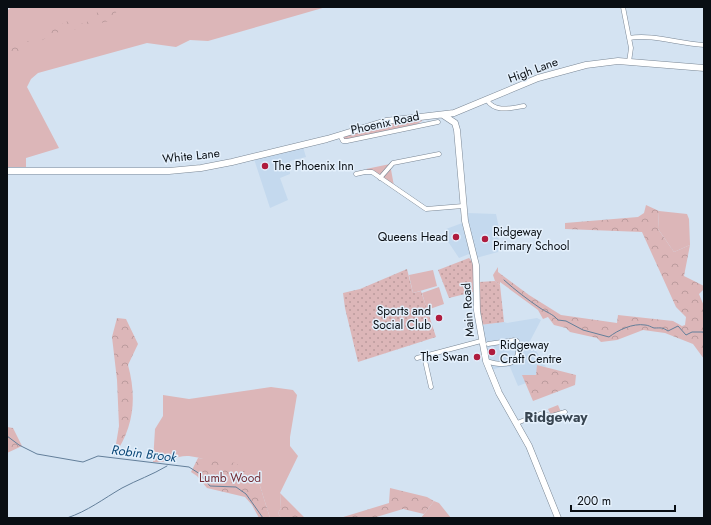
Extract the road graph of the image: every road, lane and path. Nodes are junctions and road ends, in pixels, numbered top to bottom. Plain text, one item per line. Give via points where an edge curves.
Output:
1 (623, 7) edge
2 (629, 38) junction
3 (704, 45) edge
4 (629, 62) junction
5 (704, 68) edge
6 (487, 100) junction
7 (524, 106) dead end
8 (460, 111) junction
9 (443, 115) junction
10 (438, 122) dead end
11 (455, 123) junction
12 (373, 124) joint
13 (340, 135) junction
14 (439, 154) dead end
15 (7, 171) edge
16 (356, 174) dead end
17 (380, 178) junction
18 (463, 206) junction
19 (481, 341) junction
20 (488, 344) dead end
21 (424, 356) junction
22 (417, 358) dead end
23 (486, 361) junction
24 (431, 387) dead end
25 (564, 412) dead end
26 (516, 423) junction
27 (558, 518) edge

1 - 2 street
2 - 3 street via 642,36 683,44
2 - 4 street
4 - 5 main road, High Lane
4 - 6 main road, High Lane via 601,63 552,74
6 - 7 street via 491,105 504,110
6 - 8 main road, High Lane
8 - 9 main road, High Lane
8 - 11 main road
9 - 11 main road
9 - 12 main road, High Lane
10 - 13 street, Phoenix Road via 347,141 342,141
11 - 18 main road, Main Road
12 - 13 main road, White Lane
13 - 15 main road, White Lane via 201,168 169,171
14 - 17 street via 393,163
16 - 17 street via 369,171
17 - 18 street via 426,209
18 - 19 main road, Main Road via 476,272
19 - 21 street
19 - 23 main road, Main Road
20 - 23 street via 519,340 519,355 512,362 498,365
21 - 22 street
21 - 24 street
23 - 26 main road, Main Road via 499,393
25 - 26 street via 552,416 540,414
26 - 27 main road, Main Road via 529,446

